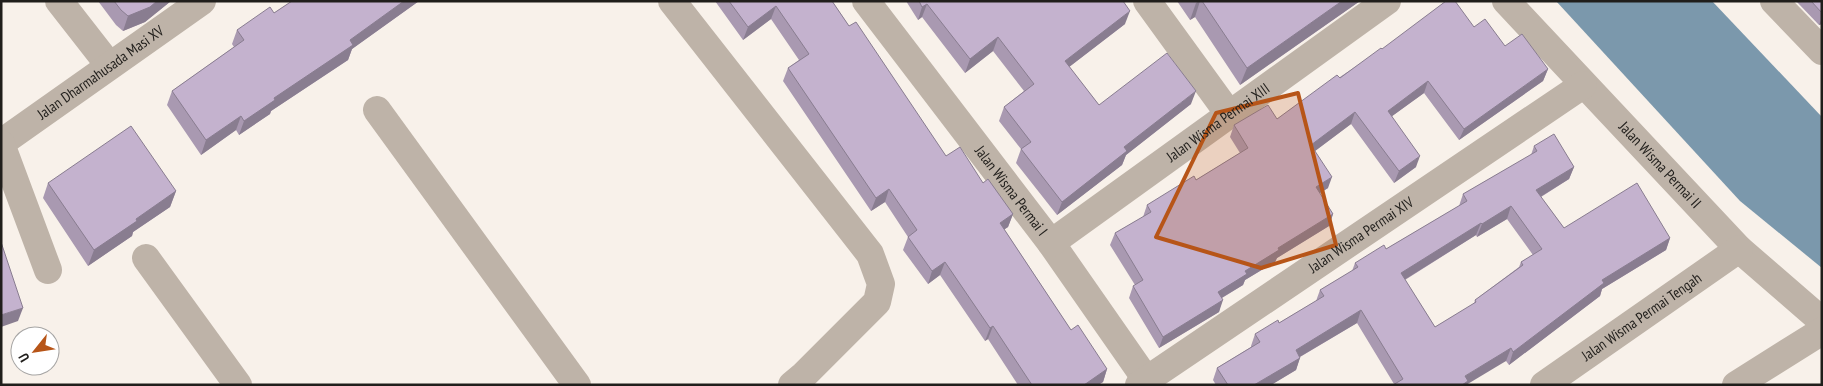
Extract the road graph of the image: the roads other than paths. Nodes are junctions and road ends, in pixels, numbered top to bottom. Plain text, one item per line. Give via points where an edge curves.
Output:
1 (59, 1) edge
2 (202, 1) edge
3 (672, 1) edge
4 (866, 1) edge
5 (1147, 1) edge
6 (1387, 1) edge
7 (1506, 1) edge
8 (1774, 1) edge
9 (1822, 51) edge
10 (109, 66) junction
11 (1583, 85) junction
12 (377, 110) dead end
13 (1229, 114) junction
14 (1, 144) edge
15 (1051, 244) junction
16 (1739, 250) junction
17 (146, 258) dead end
18 (48, 270) dead end
19 (1822, 320) edge
20 (1822, 331) edge
21 (1145, 383) edge
22 (238, 385) edge
23 (577, 385) edge
24 (792, 385) edge
25 (1544, 385) edge
26 (1736, 385) edge

1 - 10 street
2 - 10 street, Jalan Dharmahusada Masi XV
3 - 24 street via 870,254 881,284 877,302
4 - 15 street, Jalan Wisma Permai I
5 - 13 street
6 - 13 street, Jalan Wisma Permai XIII
7 - 11 street, Jalan Wisma Permai II
8 - 9 street
10 - 14 street, Jalan Dharmahusada Masi XV
11 - 16 street, Jalan Wisma Permai II
11 - 21 street, Jalan Wisma Permai XIV
12 - 23 street
13 - 15 street, Jalan Wisma Permai XIII
14 - 18 street
15 - 21 street, Jalan Wisma Permai I
16 - 19 street, Jalan Wisma Permai II
16 - 25 street, Jalan Wisma Permai Tengah
17 - 22 street
20 - 26 street

